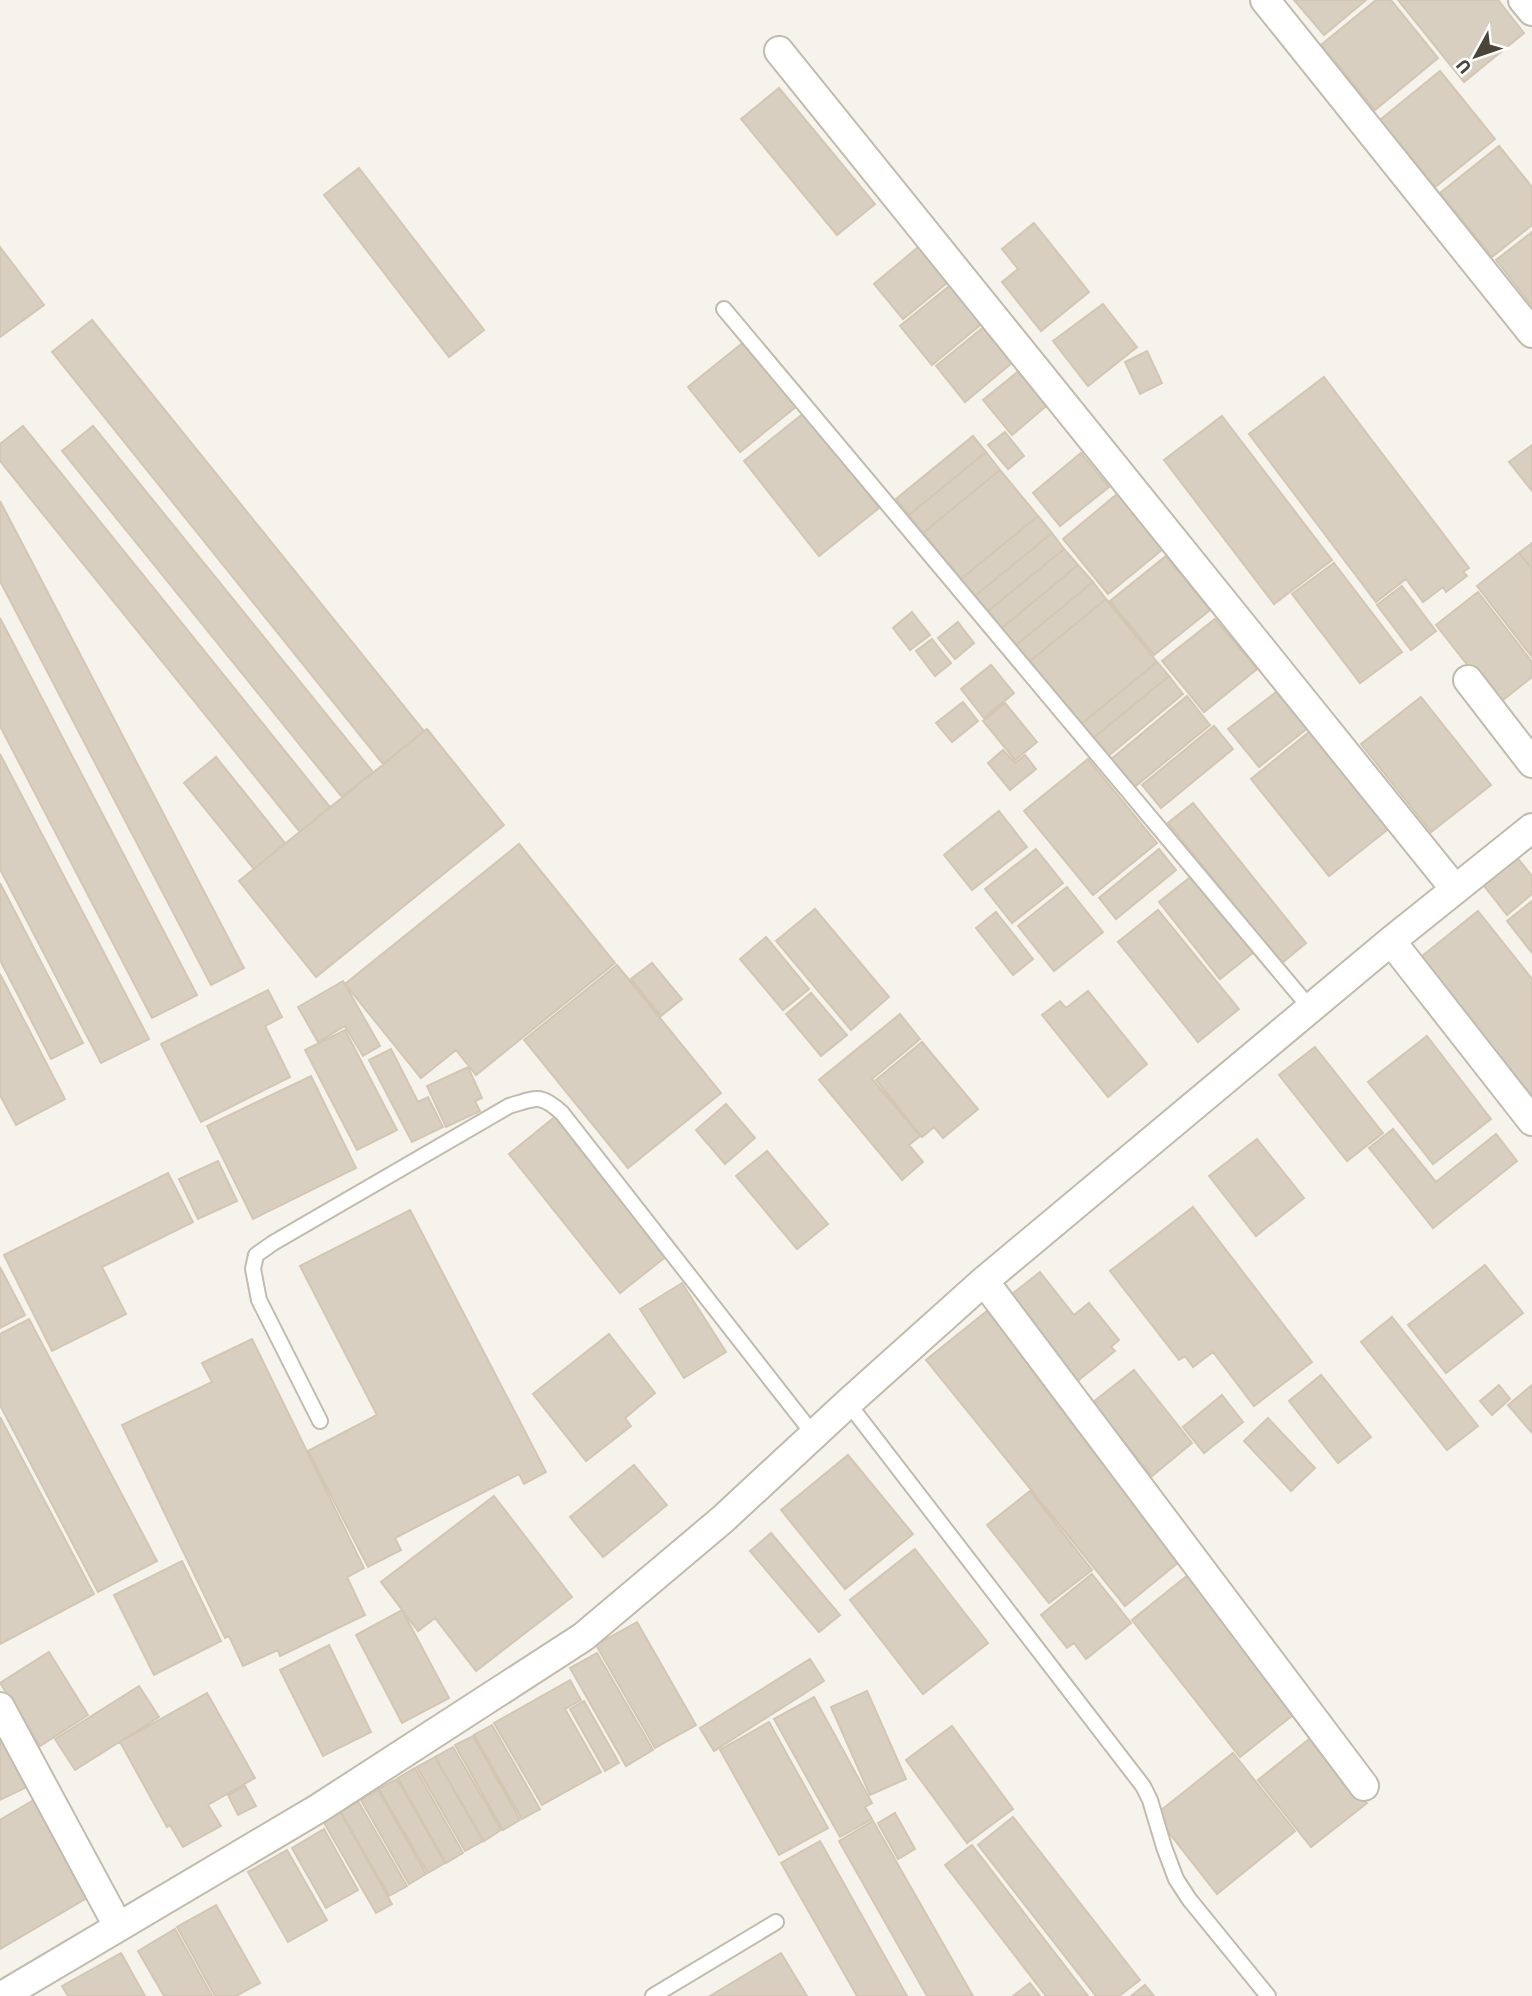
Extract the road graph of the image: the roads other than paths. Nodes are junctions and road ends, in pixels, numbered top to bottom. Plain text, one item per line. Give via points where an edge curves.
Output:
1 (1265, 0) edge
2 (1523, 0) edge
3 (1532, 11) edge
4 (779, 51) dead end
5 (724, 309) dead end
6 (1532, 332) edge
7 (1468, 680) dead end
8 (1532, 763) edge
9 (1532, 828) edge
10 (1455, 889) junction
11 (1391, 941) junction
12 (1310, 1008) junction
13 (1532, 1121) edge
14 (984, 1281) junction
15 (848, 1403) junction
16 (320, 1421) dead end
17 (814, 1435) junction
18 (0, 1707) edge
19 (1364, 1786) dead end
20 (776, 1922) dead end
21 (118, 1926) junction
22 (2, 1996) edge
23 (653, 1996) edge
24 (1268, 1996) edge

1 - 6 street
2 - 3 street
4 - 10 street
5 - 12 lane
7 - 8 street
9 - 10 street
10 - 11 street
11 - 12 street
11 - 13 street
12 - 14 street
14 - 15 street
14 - 19 street
15 - 17 street
15 - 24 lane via 1143,1786 1176,1879
16 - 17 lane via 259,1300 253,1269 256,1255 509,1106 537,1097 562,1113
17 - 21 street via 583,1637 319,1808
18 - 21 street
20 - 23 lane
21 - 22 street

